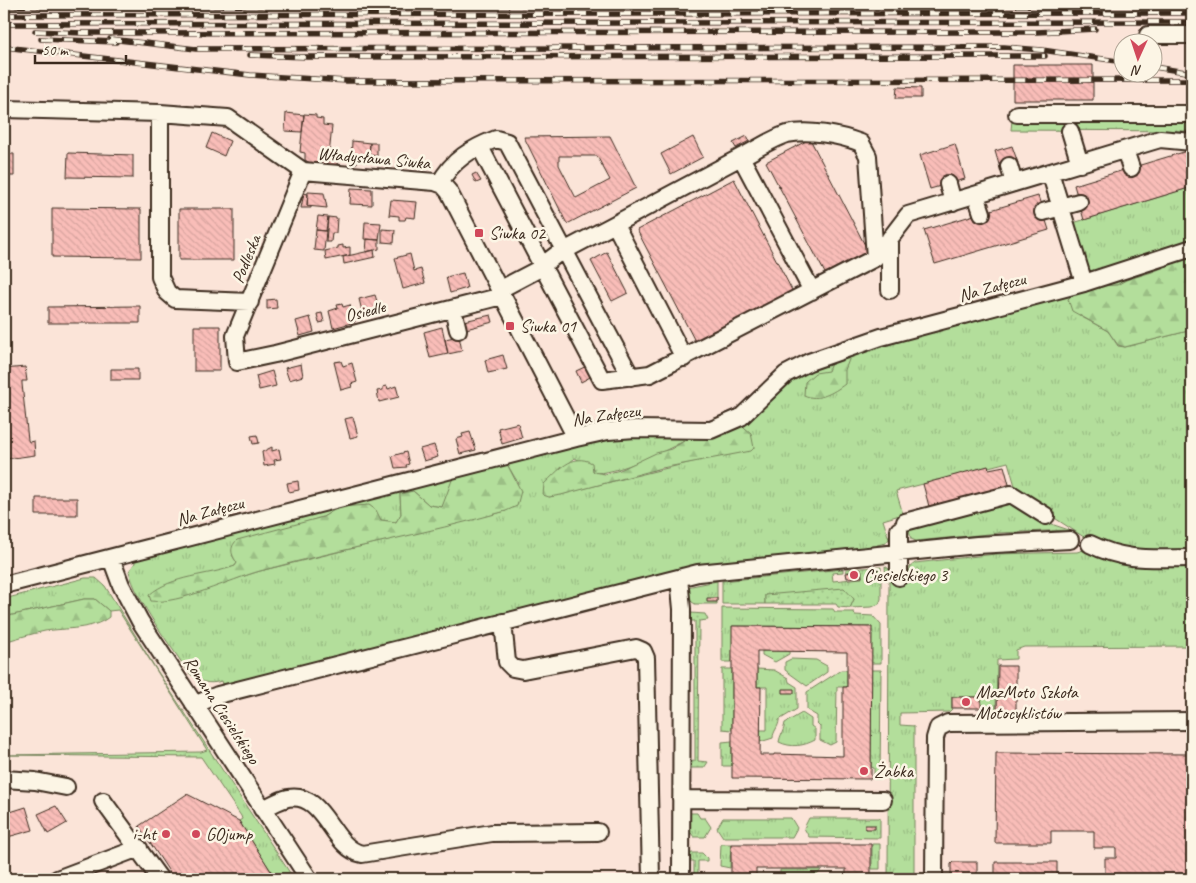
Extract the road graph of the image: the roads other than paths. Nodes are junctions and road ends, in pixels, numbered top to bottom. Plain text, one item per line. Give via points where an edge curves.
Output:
1 (1164, 35) edge
2 (1192, 35) edge
3 (4, 109) edge
4 (160, 113) junction
5 (1017, 114) dead end
6 (1192, 114) edge
7 (1070, 131) dead end
8 (1192, 142) edge
9 (480, 147) junction
10 (1125, 150) junction
11 (741, 157) junction
12 (1080, 164) junction
13 (1009, 166) dead end
14 (1130, 168) dead end
15 (303, 171) junction
16 (1050, 172) junction
17 (440, 183) junction
18 (1014, 183) junction
19 (948, 184) dead end
20 (976, 195) junction
21 (953, 202) junction
22 (1079, 202) dead end
23 (1061, 207) junction
24 (1043, 212) dead end
25 (982, 213) dead end
26 (614, 224) junction
27 (890, 238) junction
28 (1192, 248) edge
29 (565, 250) junction
30 (875, 258) junction
31 (542, 265) junction
32 (1084, 283) junction
33 (890, 290) dead end
34 (812, 291) junction
35 (500, 293) junction
36 (250, 302) junction
37 (453, 309) junction
38 (458, 330) dead end
39 (684, 358) junction
40 (237, 362) joint
41 (631, 377) junction
42 (576, 438) junction
43 (1046, 516) dead end
44 (1070, 540) dead end
45 (1090, 544) dead end
46 (899, 554) junction
47 (111, 558) junction
48 (1192, 558) edge
49 (899, 577) dead end
50 (679, 578) junction
51 (4, 585) edge
52 (503, 622) junction
53 (194, 704) junction
54 (1192, 722) edge
55 (4, 779) edge
56 (66, 787) dead end
57 (681, 799) junction
58 (883, 800) dead end
59 (103, 801) dead end
60 (262, 809) junction
61 (598, 832) dead end
62 (139, 848) junction
63 (57, 879) edge
64 (160, 879) edge
65 (309, 879) edge
66 (651, 879) edge
67 (680, 879) edge
68 (934, 879) edge

1 - 2 street
3 - 4 street, Władysława Siwka
4 - 15 street, Władysława Siwka via 228,118
4 - 36 street via 160,277 167,292 175,299
5 - 6 street
7 - 12 street
8 - 10 street via 1160,140
9 - 17 street via 454,161
9 - 29 street via 496,139 510,144
9 - 31 street
10 - 12 street
10 - 14 street
11 - 26 street, Osiedle
11 - 30 street, Osiedle via 793,133 815,133 861,143 868,156
11 - 34 street
12 - 16 street
13 - 18 street
15 - 17 street, Władysława Siwka
15 - 36 street, Podleska
16 - 18 street
16 - 23 street
17 - 35 street, Władysława Siwka via 449,192
18 - 20 street
19 - 21 street
20 - 21 street
20 - 25 street
21 - 27 street via 908,215
22 - 23 street
23 - 24 street
23 - 32 street
26 - 29 street, Osiedle
26 - 39 street
27 - 30 street
27 - 33 street
28 - 32 street, Na Załęczu
29 - 31 street, Osiedle
29 - 41 street
30 - 34 street
31 - 35 street, Osiedle
31 - 41 street via 602,380
32 - 42 street, Na Załęczu via 882,337 809,362 786,374 742,417 711,430 635,429
34 - 39 street
35 - 37 street, Osiedle
35 - 42 street, Władysława Siwka
36 - 40 street, Podleska via 235,336
37 - 38 street
37 - 40 street, Osiedle
39 - 41 street via 650,374
42 - 47 street, Na Załęczu
43 - 46 street via 1012,494 902,526
44 - 46 street via 977,545
45 - 48 street via 1112,555 1129,558
46 - 49 street
46 - 50 street via 735,568
47 - 51 street, Na Załęczu
47 - 53 street, Romana Ciesielskiego via 129,602
50 - 52 street
50 - 57 street via 682,609
52 - 53 street
52 - 66 street via 507,662 513,668 523,670 636,648 642,651 646,658
53 - 60 street, Romana Ciesielskiego
54 - 68 street via 948,723 938,728 935,738
55 - 56 street
57 - 58 street
57 - 67 street
59 - 62 street
60 - 61 street via 288,798 300,798 324,815 349,849 362,854 492,834
60 - 65 street, Romana Ciesielskiego
62 - 63 street
62 - 64 street

